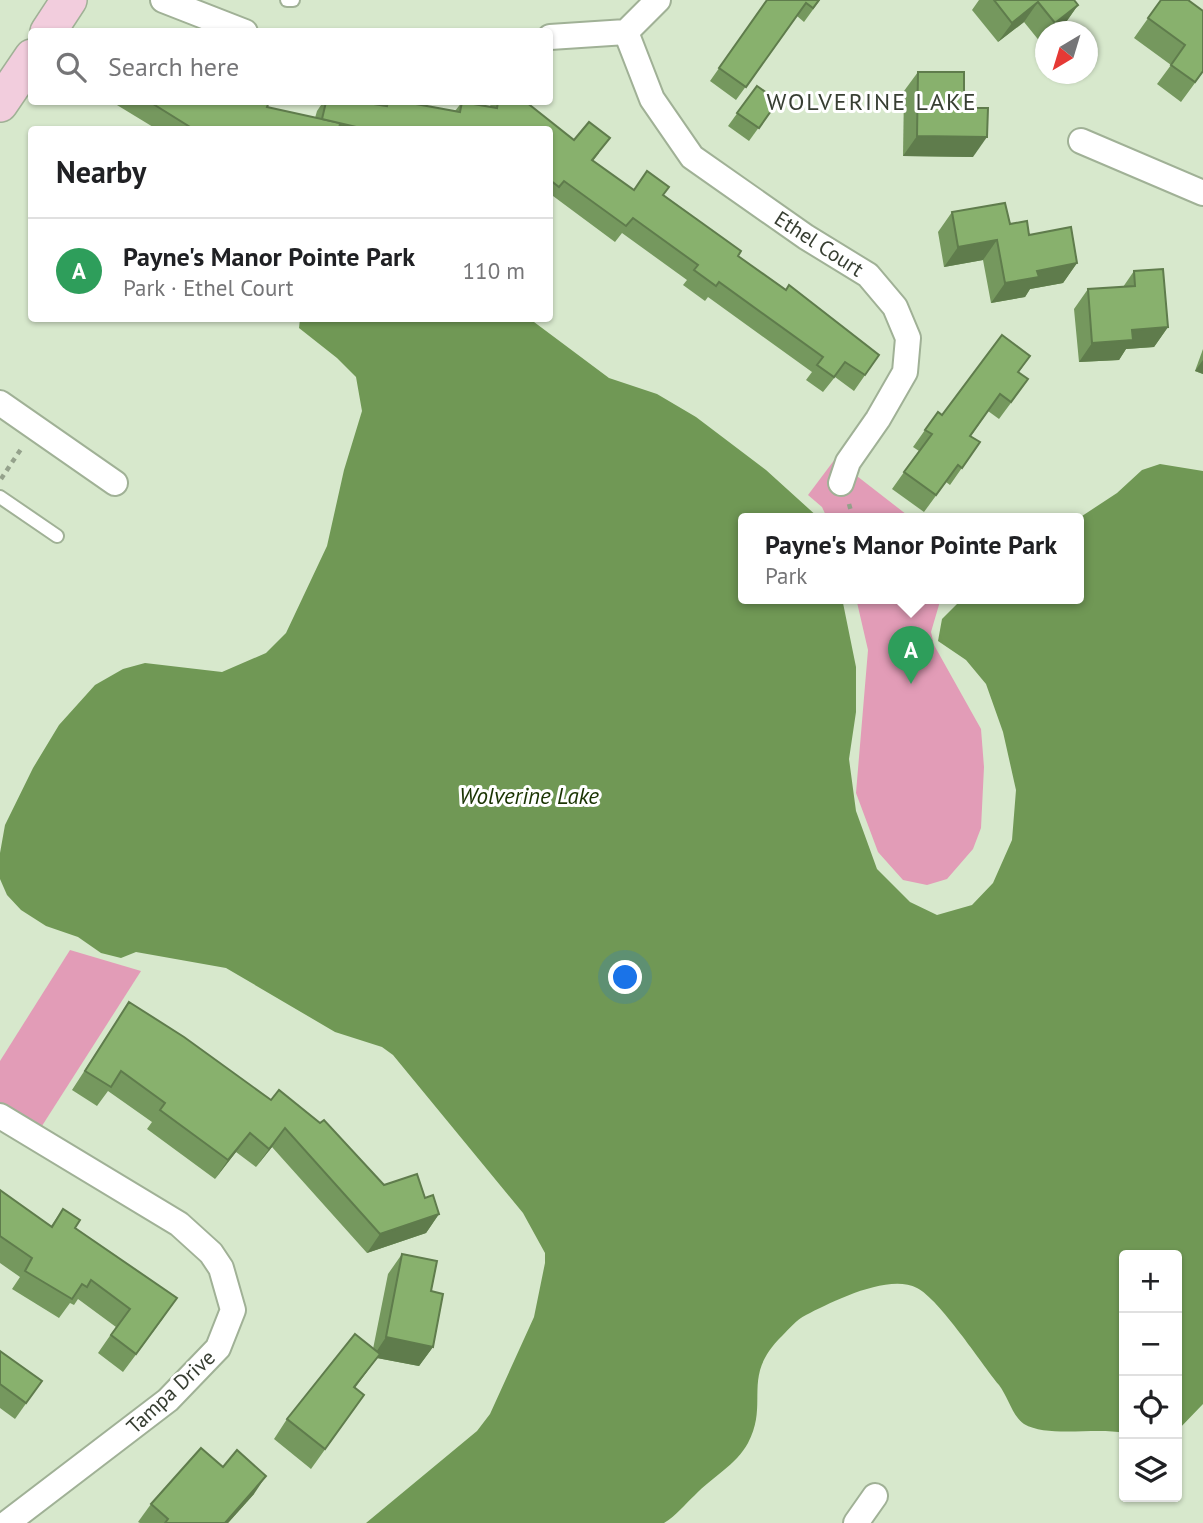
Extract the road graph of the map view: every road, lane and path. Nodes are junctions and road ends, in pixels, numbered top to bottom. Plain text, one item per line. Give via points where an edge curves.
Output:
1 (69, 0) edge
2 (163, 0) edge
3 (287, 0) edge
4 (293, 0) edge
5 (659, 0) edge
6 (51, 28) edge
7 (234, 28) edge
8 (626, 32) junction
9 (553, 37) edge
10 (28, 63) edge
11 (0, 104) edge
12 (1081, 141) dead end
13 (1203, 193) edge
14 (0, 402) edge
15 (36, 428) junction
16 (0, 480) edge
17 (841, 483) dead end
18 (115, 484) dead end
19 (0, 497) edge
20 (57, 536) dead end
21 (0, 1116) edge
22 (875, 1496) dead end
23 (7, 1523) edge
24 (856, 1523) edge

1 - 6 street
2 - 7 street
3 - 4 lane
5 - 8 street
8 - 9 street
8 - 17 street, Ethel Court via 652,99 692,157 868,275 895,307 908,338 905,372 848,462
10 - 11 street
12 - 13 street
14 - 15 street
15 - 16 path
15 - 18 street
19 - 20 lane
21 - 23 street, Tampa Drive via 179,1224 221,1268 233,1310 218,1348 168,1401
22 - 24 street

